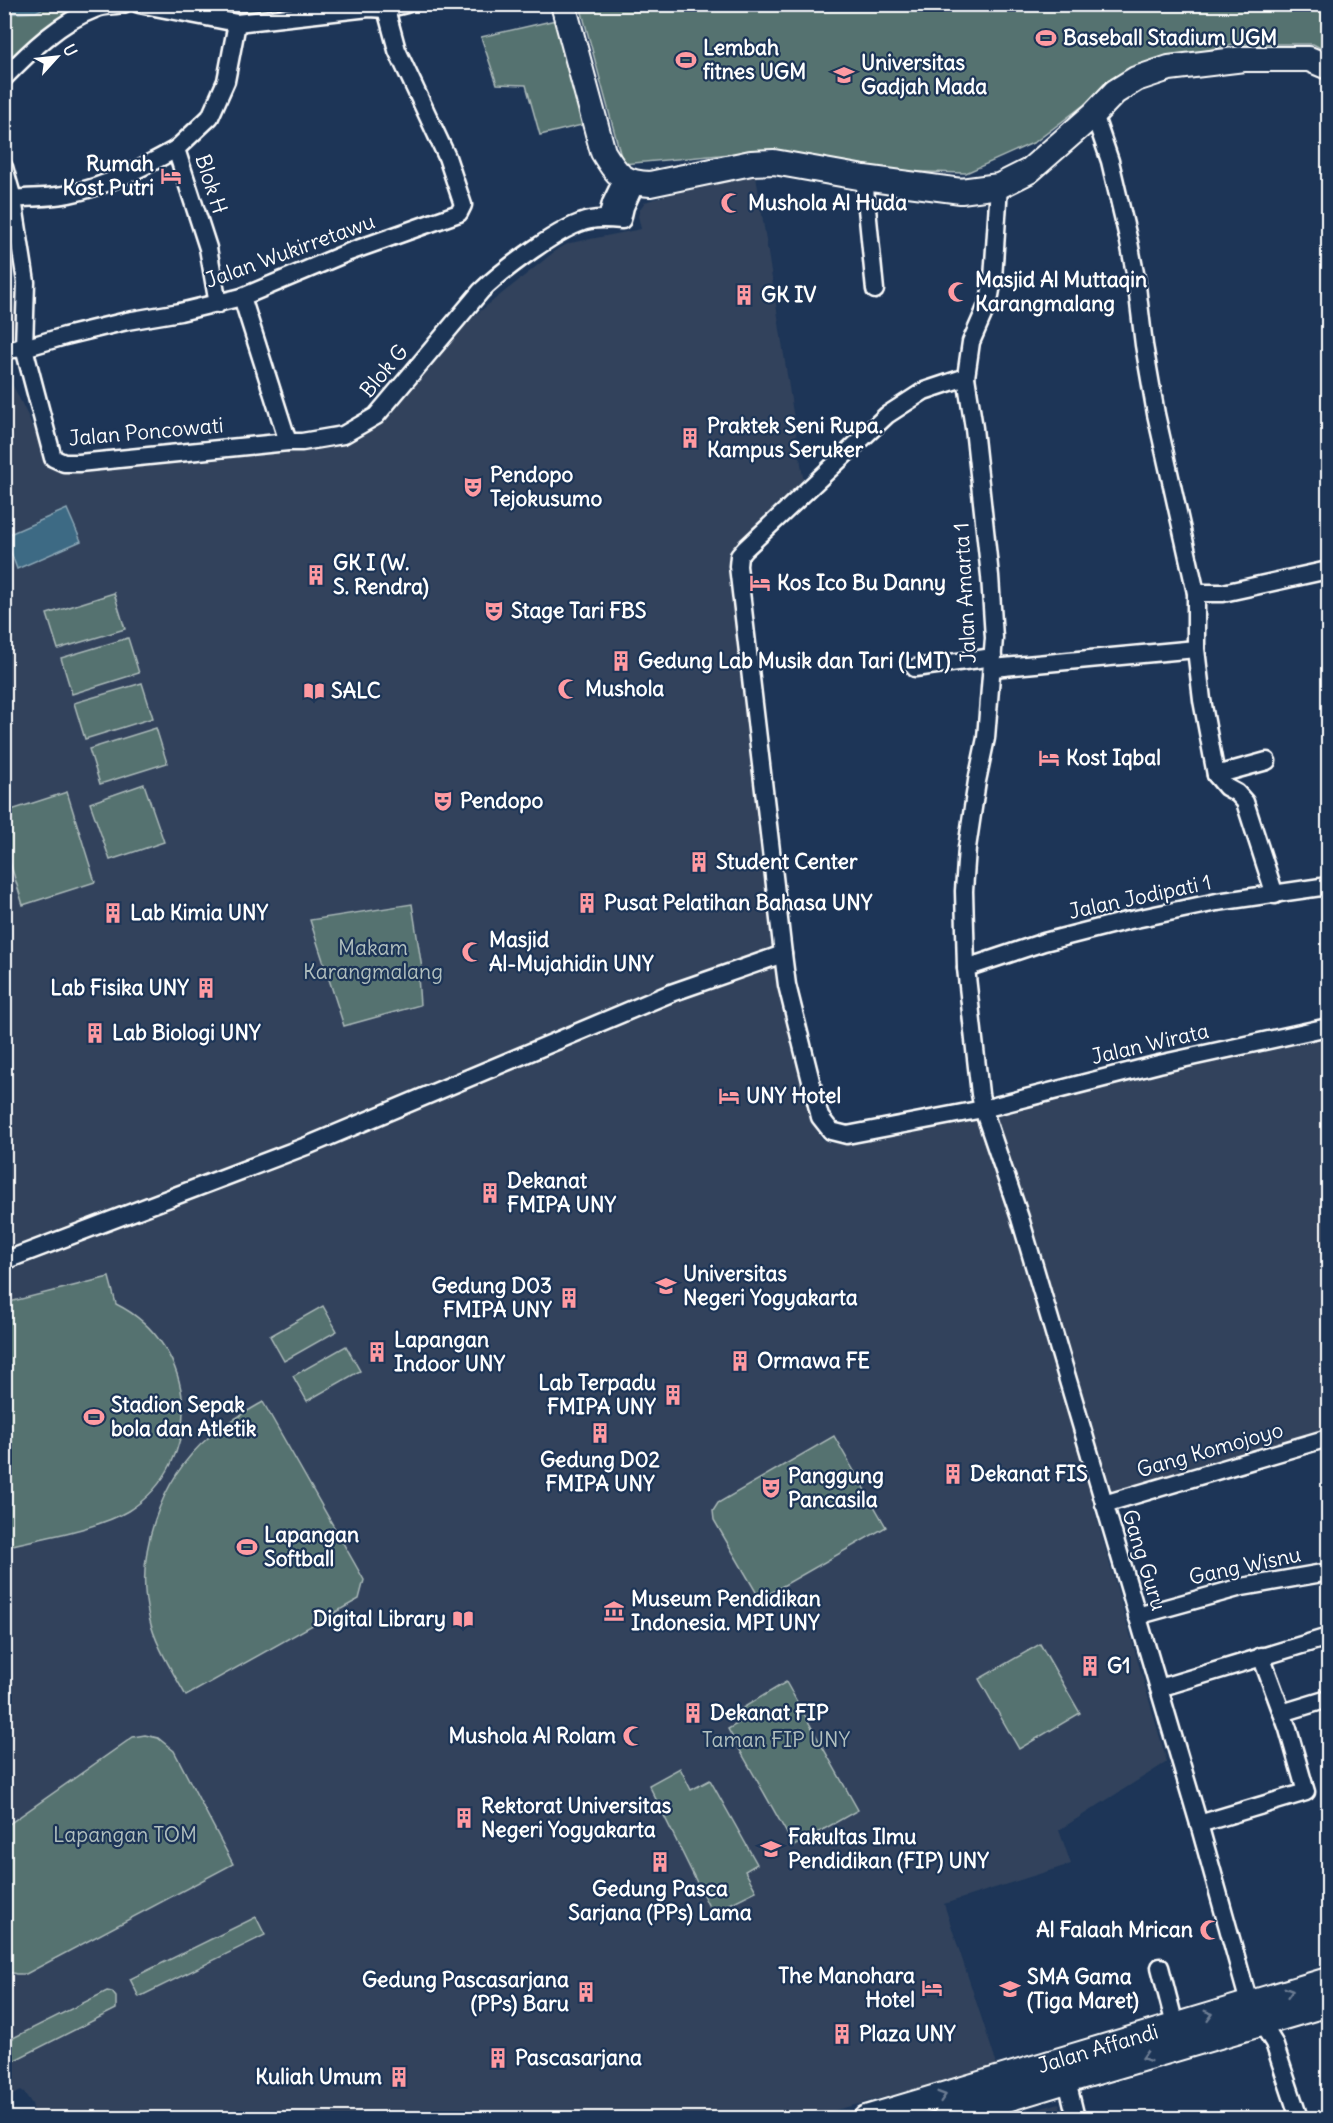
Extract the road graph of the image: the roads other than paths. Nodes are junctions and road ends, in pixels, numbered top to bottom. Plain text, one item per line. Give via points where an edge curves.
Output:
1 (123, 4) edge
2 (140, 4) edge
3 (406, 4) edge
4 (563, 4) edge
5 (386, 9) junction
6 (237, 23) junction
7 (1329, 67) edge
8 (4, 78) edge
9 (1094, 114) junction
10 (176, 149) junction
11 (4, 167) edge
12 (864, 178) junction
13 (629, 181) junction
14 (999, 186) junction
15 (13, 199) junction
16 (875, 290) dead end
17 (242, 297) junction
18 (218, 304) junction
19 (24, 348) junction
20 (4, 350) edge
21 (966, 378) junction
22 (288, 442) junction
23 (1329, 570) edge
24 (1196, 593) junction
25 (1196, 649) junction
26 (993, 663) junction
27 (915, 668) dead end
28 (1267, 761) dead end
29 (1216, 775) junction
30 (1329, 886) edge
31 (1275, 895) junction
32 (783, 954) junction
33 (966, 968) junction
34 (1329, 1027) edge
35 (983, 1109) junction
36 (4, 1261) edge
37 (1329, 1438) edge
38 (1104, 1504) junction
39 (1329, 1572) edge
40 (1137, 1616) junction
41 (1329, 1637) edge
42 (1261, 1656) junction
43 (1159, 1688) junction
44 (1329, 1700) edge
45 (1282, 1713) junction
46 (1199, 1824) junction
47 (1160, 1967) dead end
48 (1329, 1980) edge
49 (1329, 2004) edge
50 (1256, 2013) junction
51 (1175, 2025) junction
52 (1064, 2070) junction
53 (866, 2118) edge
54 (945, 2118) edge
55 (1076, 2118) edge
56 (1299, 2118) edge

1 - 8 street via 96,8 57,30
2 - 6 street
3 - 5 street
4 - 13 street via 603,152 614,169
5 - 6 street
5 - 17 street, Jalan Wukirretawu via 397,50 447,157 463,205 461,211
6 - 10 street, Blok H via 226,81 210,117
7 - 9 street via 1309,60 1244,59 1169,68 1136,79 1115,92
9 - 14 street via 1029,171
9 - 24 street via 1110,161 1129,242 1156,414
10 - 15 street via 143,168 89,188
10 - 18 street, Blok H via 208,248
11 - 15 street, Jalan Poncowati
12 - 13 street via 774,162 751,163 650,184
12 - 14 street via 961,191
12 - 16 street
13 - 22 street, Blok G via 611,203 614,219 589,220 568,228 501,272 376,416 343,435
14 - 21 street, Jalan Amarta 1 via 993,279 989,301 970,342
15 - 19 street, Jalan Poncowati via 26,282
17 - 18 street, Jalan Wukirretawu
17 - 22 street
18 - 19 street, Jalan Wukirretawu via 127,321
19 - 20 street, Jalan Wukirretawu
19 - 22 street, Jalan Poncowati via 54,458 59,461 79,463
21 - 26 street, Jalan Amarta 1 via 990,576
21 - 32 street, Jalan Wirata via 924,391 887,416 739,556
23 - 24 street via 1223,593
24 - 25 street
25 - 26 street
25 - 29 street
26 - 27 street
26 - 33 street, Jalan Amarta 1 via 986,738 967,848
28 - 29 street
29 - 31 street via 1245,802
30 - 31 street, Jalan Jodipati 1
31 - 33 street, Jalan Jodipati 1 via 1217,902 1126,921
32 - 35 street, Jalan Wirata via 819,1117 831,1131 847,1135
32 - 36 street via 671,993 309,1145
33 - 35 street, Jalan Amarta 1
34 - 35 street, Jalan Wirata
35 - 38 street, Gang Guru via 1018,1211
37 - 38 street, Gang Komojoyo
38 - 40 street, Gang Guru
39 - 40 street, Gang Wisnu via 1242,1587
40 - 43 street, Gang Guru
41 - 42 street
42 - 43 street
42 - 45 street
43 - 46 street, Gang Guru
44 - 45 street
45 - 46 street via 1306,1792
46 - 50 street, Gang Guru
47 - 51 street
50 -> 48 street, Jalan Affandi
49 - 50 street, Jalan Affandi
51 -> 50 street, Jalan Affandi
50 -> 52 street, Jalan Affandi
50 - 56 street, Gang Guru via 1274,2043
51 - 52 street, Jalan Affandi
53 -> 52 street, Jalan Affandi
52 - 54 street, Jalan Affandi
52 - 55 street

